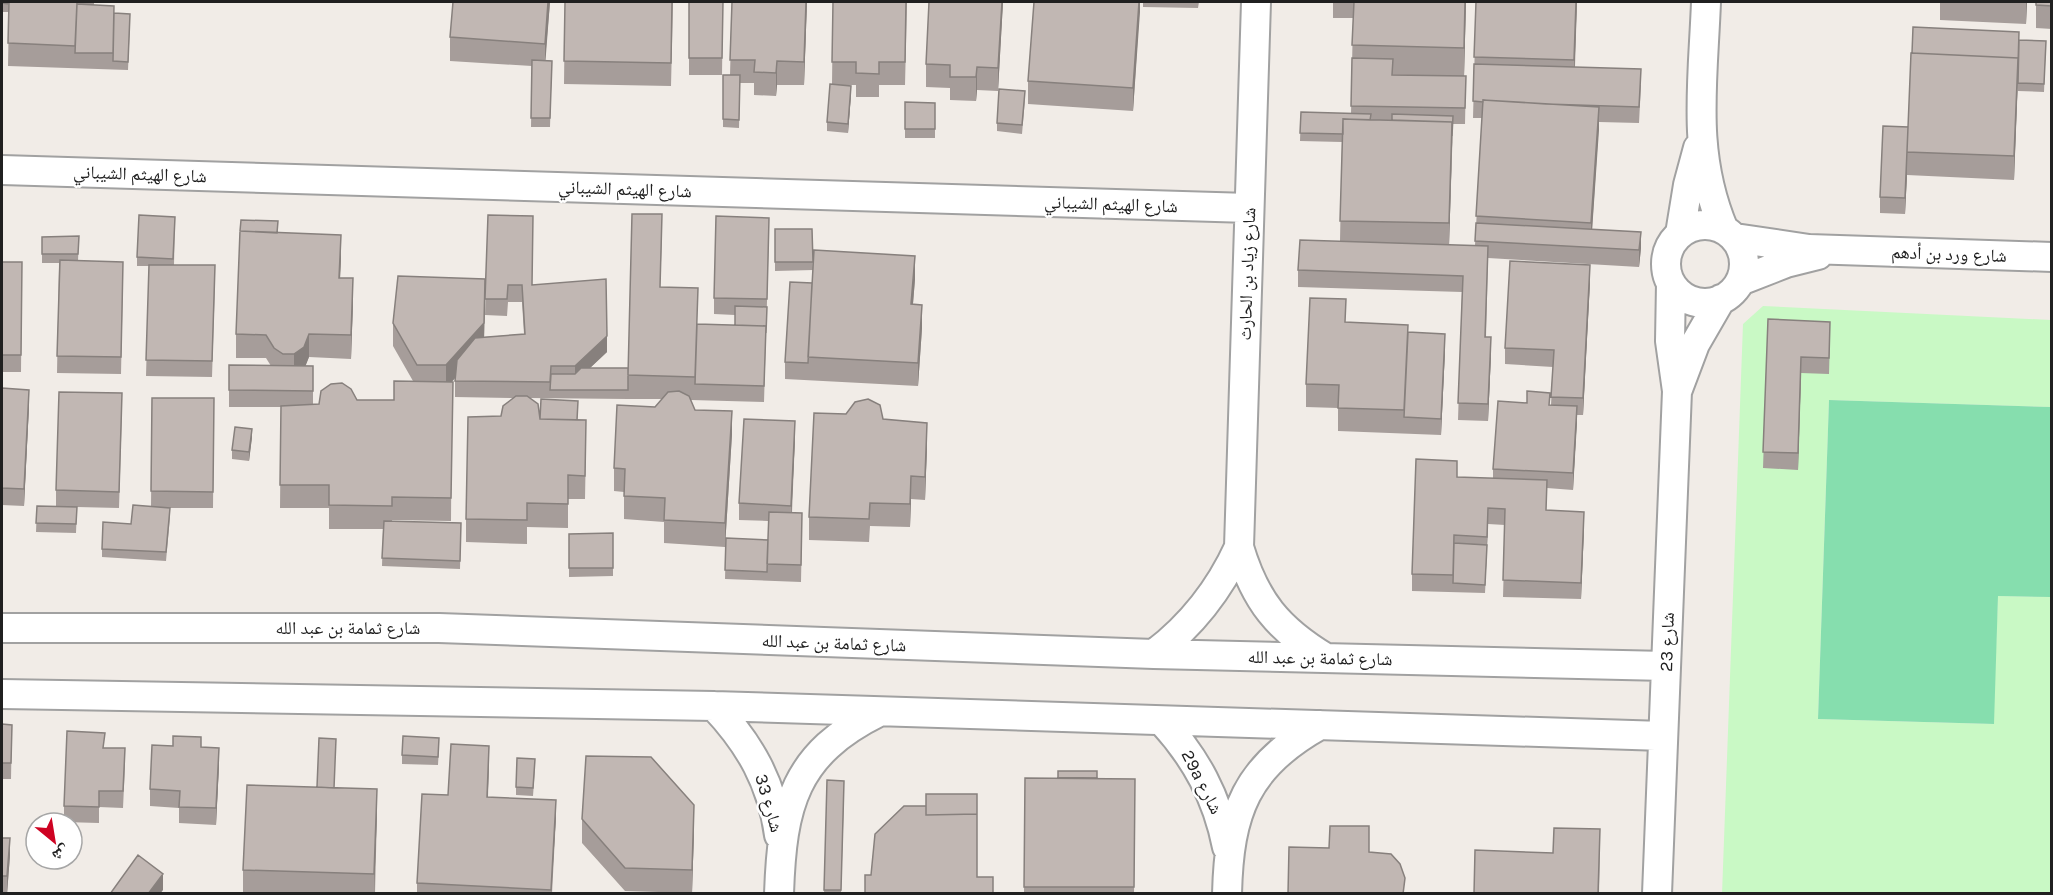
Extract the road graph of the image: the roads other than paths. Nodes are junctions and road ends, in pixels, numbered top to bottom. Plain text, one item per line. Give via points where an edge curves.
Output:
1 (1256, 2) edge
2 (1706, 2) edge
3 (1701, 138) junction
4 (2, 170) edge
5 (1249, 208) junction
6 (1680, 234) junction
7 (1729, 234) junction
8 (1847, 250) junction
9 (2052, 257) edge
10 (1671, 283) junction
11 (1731, 290) junction
12 (1677, 391) junction
13 (1239, 547) junction
14 (2, 628) edge
15 (1154, 654) junction
16 (1326, 658) junction
17 (1666, 666) junction
18 (2, 694) edge
19 (714, 706) junction
20 (880, 711) junction
21 (1162, 721) junction
22 (1320, 726) junction
23 (1663, 736) junction
24 (780, 843) junction
25 (1228, 852) junction
26 (779, 894) edge
27 (1227, 894) edge
28 (1657, 894) edge

1 - 5 street, شارع زياد بن الحارث
2 - 3 street
3 - 6 street
3 - 7 street via 1707,185
4 - 5 street, شارع الهيثم الشيباني
5 - 13 street, شارع زياد بن الحارث
6 - 7 street via 1694,226 1709,225
6 - 10 street via 1666,257
7 - 8 street, شارع ورد بن أدهم via 1809,249
7 - 11 street via 1743,259
8 - 9 street, شارع ورد بن أدهم
8 - 11 street, شارع ورد بن أدهم via 1786,263
10 - 11 street via 1680,294 1707,303
10 - 12 street, شارع 23 via 1670,341
11 - 12 street, شارع 23 via 1695,344
12 - 17 street, شارع 23
13 - 15 street, شارع زياد بن الحارث via 1213,596 1176,638
13 - 16 street, شارع زياد بن الحارث via 1247,575 1273,616 1301,643
14 - 15 street, شارع ثمامة بن عبد الله via 439,628
15 - 16 street, شارع ثمامة بن عبد الله
16 - 17 street, شارع ثمامة بن عبد الله
17 - 23 street, شارع 23
18 - 19 street
19 - 20 street
19 - 24 street, شارع 33 via 753,754 767,782
20 - 21 street
20 - 24 street, شارع 33 via 839,736 811,763 796,788
21 - 22 street
21 - 25 street, 29a شارع via 1182,743 1212,794
22 - 23 street
22 - 25 street, 29a شارع via 1296,739 1257,776 1233,825
23 - 28 street, شارع 23
24 - 26 street, شارع 33
25 - 27 street, 29a شارع

